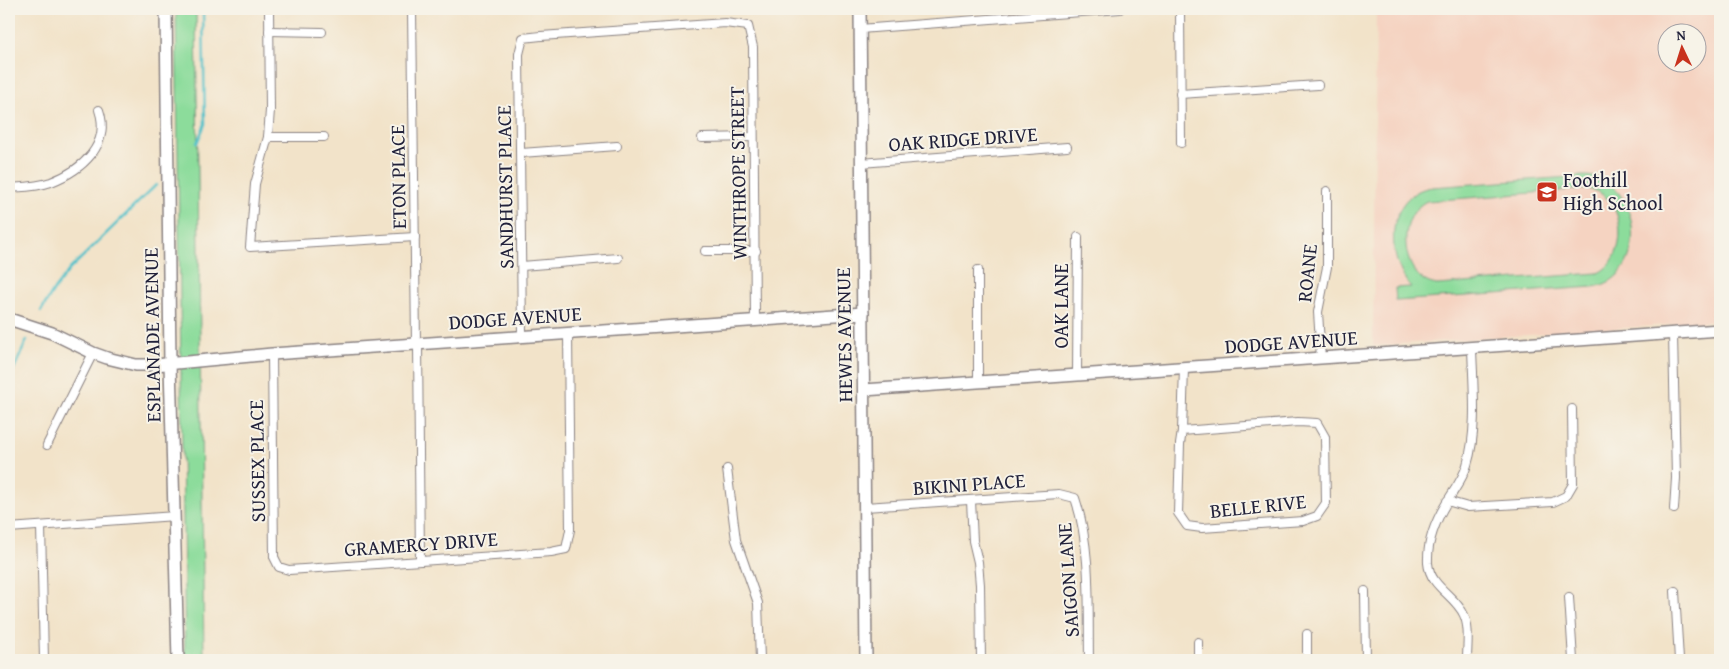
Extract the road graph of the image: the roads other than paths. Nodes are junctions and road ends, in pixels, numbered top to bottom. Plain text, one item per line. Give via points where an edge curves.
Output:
1 (166, 9) edge
2 (269, 9) edge
3 (412, 9) edge
4 (860, 9) edge
5 (1120, 9) edge
6 (1180, 9) edge
7 (748, 26) joint
8 (860, 29) junction
9 (269, 31) junction
10 (322, 32) dead end
11 (1318, 85) dead end
12 (1180, 94) junction
13 (99, 110) dead end
14 (324, 137) dead end
15 (753, 137) junction
16 (268, 138) junction
17 (702, 138) dead end
18 (1180, 144) dead end
19 (617, 146) dead end
20 (1067, 147) dead end
21 (521, 153) junction
22 (861, 163) junction
23 (9, 188) edge
24 (1327, 191) dead end
25 (415, 237) junction
26 (1078, 237) dead end
27 (705, 251) dead end
28 (756, 251) junction
29 (618, 258) dead end
30 (522, 266) junction
31 (978, 270) dead end
32 (863, 313) junction
33 (9, 319) edge
34 (756, 320) junction
35 (1720, 330) edge
36 (568, 333) junction
37 (1673, 334) junction
38 (522, 336) junction
39 (417, 344) junction
40 (1472, 348) junction
41 (93, 353) junction
42 (272, 354) junction
43 (1321, 359) junction
44 (170, 364) junction
45 (1184, 368) junction
46 (1077, 375) junction
47 (978, 382) junction
48 (864, 390) junction
49 (1572, 408) dead end
50 (1182, 430) junction
51 (47, 445) dead end
52 (727, 469) dead end
53 (1075, 498) joint
54 (971, 501) junction
55 (1447, 501) junction
56 (865, 507) junction
57 (1674, 509) dead end
58 (175, 516) junction
59 (42, 526) junction
60 (9, 528) edge
61 (420, 561) junction
62 (279, 567) joint
63 (1365, 591) dead end
64 (1675, 591) dead end
65 (1569, 598) dead end
66 (1307, 634) dead end
67 (1198, 642) dead end
68 (44, 660) edge
69 (178, 660) edge
70 (760, 660) edge
71 (866, 660) edge
72 (981, 660) edge
73 (1089, 660) edge
74 (1198, 660) edge
75 (1307, 660) edge
76 (1366, 660) edge
77 (1467, 660) edge
78 (1573, 660) edge
79 (1679, 660) edge

1 - 44 street, ESPLANADE AVENUE
2 - 9 street
3 - 25 street, ETON PLACE
4 - 8 street, HEWES AVENUE
5 - 8 street
6 - 12 street
7 - 15 street, WINTHROPE STREET via 753,47
7 - 21 street, SANDHURST PLACE via 725,23 523,38 519,54
8 - 22 street, HEWES AVENUE
9 - 10 street
9 - 16 street
11 - 12 street
12 - 18 street
13 - 23 street via 103,131 100,143 89,157 51,182
14 - 16 street
15 - 17 street
15 - 28 street, WINTHROPE STREET
16 - 25 street via 255,184 250,247
19 - 21 street
20 - 22 street, OAK RIDGE DRIVE
21 - 30 street, SANDHURST PLACE
22 - 32 street, HEWES AVENUE
24 - 43 street, ROANE via 1327,267 1318,312
25 - 39 street, ETON PLACE
26 - 46 street, OAK LANE
27 - 28 street
28 - 34 street, WINTHROPE STREET
29 - 30 street
30 - 38 street, SANDHURST PLACE
31 - 47 street
32 - 34 street, DODGE AVENUE
32 - 48 street, HEWES AVENUE
33 - 41 street, DODGE AVENUE via 52,333
34 - 36 street, DODGE AVENUE
35 - 37 street, DODGE AVENUE
36 - 38 street, DODGE AVENUE
36 - 61 street, GRAMERCY DRIVE via 570,530 566,549
37 - 40 street, DODGE AVENUE
37 - 57 street
38 - 39 street, DODGE AVENUE
39 - 42 street, DODGE AVENUE
39 - 61 street, ETON PLACE
40 - 43 street, DODGE AVENUE
40 - 55 street via 1472,450 1458,486
41 - 44 street, DODGE AVENUE via 136,365
41 - 51 street
42 - 44 street, DODGE AVENUE
42 - 62 street, SUSSEX PLACE via 274,557
43 - 45 street, DODGE AVENUE
44 - 58 street, ESPLANADE AVENUE
45 - 46 street, DODGE AVENUE
45 - 50 street, BELLE RIVE
46 - 47 street, DODGE AVENUE
47 - 48 street, DODGE AVENUE
48 - 56 street, HEWES AVENUE
49 - 55 street via 1573,484 1566,496 1553,502 1468,507
50 - 50 street, BELLE RIVE via 1178,512 1187,526 1202,528 1303,521 1317,516 1326,503 1325,437 1317,423
52 - 70 street via 736,540 758,604
53 - 54 street, BIKINI PLACE via 1059,494
53 - 73 street, SAIGON LANE via 1088,565
54 - 56 street, BIKINI PLACE
54 - 72 street via 980,585
55 - 77 street via 1431,534 1428,564 1431,576 1465,616
56 - 71 street, HEWES AVENUE
58 - 59 street
58 - 69 street, ESPLANADE AVENUE
59 - 60 street
59 - 68 street
61 - 62 street, GRAMERCY DRIVE via 289,570
63 - 76 street
64 - 79 street
65 - 78 street
66 - 75 street
67 - 74 street

